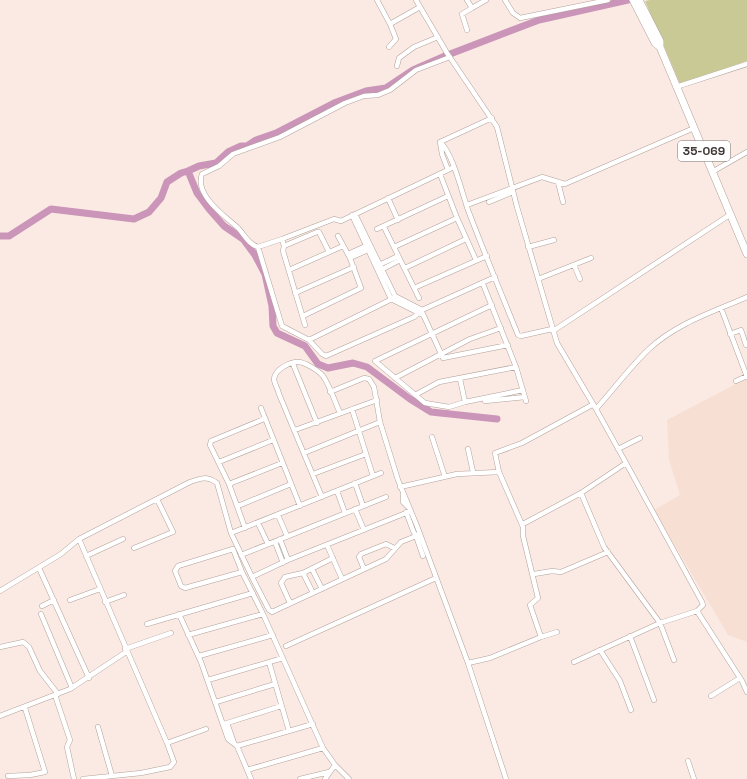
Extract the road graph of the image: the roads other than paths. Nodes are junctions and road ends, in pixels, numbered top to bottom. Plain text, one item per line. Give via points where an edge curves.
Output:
1 (377, 0) edge
2 (416, 0) edge
3 (467, 0) edge
4 (486, 0) edge
5 (505, 0) edge
6 (608, 0) edge
7 (636, 1) edge
8 (420, 7) junction
9 (472, 8) junction
10 (390, 24) junction
11 (467, 30) dead end
12 (438, 38) junction
13 (389, 47) dead end
14 (448, 55) junction
15 (747, 64) edge
16 (397, 66) dead end
17 (676, 87) junction
18 (492, 118) junction
19 (694, 128) junction
20 (440, 142) junction
21 (747, 152) edge
22 (454, 167) junction
23 (448, 170) junction
24 (712, 172) junction
25 (440, 174) junction
26 (558, 182) junction
27 (513, 190) junction
28 (448, 196) junction
29 (388, 198) junction
30 (489, 202) dead end
31 (563, 202) dead end
32 (467, 205) junction
33 (354, 214) junction
34 (731, 214) junction
35 (457, 218) junction
36 (398, 220) junction
37 (384, 227) junction
38 (377, 229) dead end
39 (338, 236) dead end
40 (282, 239) junction
41 (466, 240) junction
42 (554, 240) dead end
43 (284, 246) junction
44 (343, 246) junction
45 (258, 247) junction
46 (369, 247) junction
47 (394, 247) junction
48 (528, 247) junction
49 (329, 252) junction
50 (747, 254) edge
51 (349, 256) junction
52 (487, 256) junction
53 (399, 258) junction
54 (591, 258) dead end
55 (476, 260) junction
56 (574, 265) junction
57 (354, 267) junction
58 (378, 268) junction
59 (405, 268) junction
60 (289, 270) junction
61 (495, 277) junction
62 (538, 279) junction
63 (580, 279) dead end
64 (483, 284) junction
65 (414, 288) junction
66 (295, 293) junction
67 (747, 297) edge
68 (394, 298) junction
69 (419, 298) dead end
70 (492, 305) junction
71 (721, 308) junction
72 (421, 313) junction
73 (302, 316) junction
74 (305, 325) dead end
75 (501, 328) junction
76 (553, 330) junction
77 (431, 333) junction
78 (730, 334) junction
79 (309, 340) junction
80 (508, 345) junction
81 (746, 345) edge
82 (440, 355) junction
83 (293, 364) junction
84 (516, 367) junction
85 (746, 374) edge
86 (395, 378) junction
87 (460, 379) junction
88 (736, 382) dead end
89 (523, 390) junction
90 (330, 392) junction
91 (415, 395) junction
92 (479, 399) junction
93 (376, 400) junction
94 (465, 402) junction
95 (594, 407) junction
96 (260, 408) dead end
97 (352, 409) junction
98 (340, 413) junction
99 (264, 419) junction
100 (380, 422) junction
101 (317, 423) junction
102 (294, 430) junction
103 (359, 431) junction
104 (432, 437) dead end
105 (640, 438) dead end
106 (273, 440) junction
107 (468, 449) dead end
108 (618, 449) junction
109 (304, 453) junction
110 (366, 454) junction
111 (219, 462) junction
112 (282, 463) junction
113 (626, 463) junction
114 (476, 472) junction
115 (499, 472) junction
116 (381, 473) dead end
117 (313, 474) junction
118 (373, 476) junction
119 (444, 477) junction
120 (355, 483) junction
121 (229, 484) junction
122 (291, 484) junction
123 (400, 487) junction
124 (337, 491) junction
125 (581, 493) junction
126 (322, 497) junction
127 (386, 497) dead end
128 (157, 499) junction
129 (238, 506) junction
130 (300, 506) junction
131 (362, 506) junction
132 (355, 509) junction
133 (409, 511) junction
134 (345, 513) junction
135 (278, 515) junction
136 (258, 523) junction
137 (523, 527) junction
138 (246, 528) junction
139 (364, 530) junction
140 (231, 533) junction
141 (288, 536) junction
142 (416, 536) junction
143 (422, 538) junction
144 (79, 539) junction
145 (124, 539) dead end
146 (280, 539) junction
147 (275, 542) junction
148 (268, 544) junction
149 (327, 545) junction
150 (134, 548) dead end
151 (394, 548) junction
152 (608, 552) junction
153 (241, 555) junction
154 (86, 556) junction
155 (423, 556) dead end
156 (333, 558) junction
157 (286, 562) junction
158 (39, 568) junction
159 (312, 569) junction
160 (364, 569) junction
161 (242, 572) junction
162 (303, 573) junction
163 (534, 574) junction
164 (252, 577) junction
165 (436, 578) junction
166 (342, 579) junction
167 (322, 588) junction
168 (100, 589) junction
169 (0, 591) edge
170 (253, 593) junction
171 (313, 593) junction
172 (124, 595) dead end
173 (54, 600) junction
174 (70, 600) dead end
175 (105, 602) junction
176 (290, 603) junction
177 (42, 606) dead end
178 (697, 610) junction
179 (41, 614) dead end
180 (179, 614) junction
181 (264, 614) junction
182 (660, 623) junction
183 (147, 624) dead end
184 (557, 632) dead end
185 (171, 633) dead end
186 (188, 635) junction
187 (273, 635) junction
188 (630, 636) junction
189 (541, 637) junction
190 (286, 646) dead end
191 (0, 648) edge
192 (600, 650) junction
193 (126, 651) junction
194 (199, 656) junction
195 (283, 658) junction
196 (674, 660) dead end
197 (269, 662) junction
198 (574, 662) dead end
199 (468, 663) junction
200 (89, 678) junction
201 (740, 678) junction
202 (208, 680) junction
203 (275, 684) junction
204 (72, 688) junction
205 (747, 692) edge
206 (56, 695) junction
207 (711, 696) dead end
208 (654, 700) dead end
209 (216, 702) junction
210 (281, 706) junction
211 (25, 708) junction
212 (631, 710) dead end
213 (0, 716) edge
214 (225, 724) junction
215 (313, 724) junction
216 (98, 727) dead end
217 (206, 728) dead end
218 (289, 731) junction
219 (167, 743) junction
220 (235, 745) junction
221 (323, 748) junction
222 (688, 760) dead end
223 (335, 765) junction
224 (247, 770) junction
225 (329, 772) junction
226 (141, 773) junction
227 (8, 776) dead end
228 (112, 776) junction
229 (31, 777) edge
230 (74, 779) edge
231 (83, 779) edge
232 (143, 779) edge
233 (251, 779) edge
234 (300, 779) edge
235 (325, 779) edge
236 (348, 779) edge
237 (506, 779) edge
238 (694, 779) edge

1 - 10 street
2 - 8 street
3 - 9 street
4 - 9 street
5 - 6 street via 513,13 520,18
7 - 17 main road, 35-069 via 660,41
8 - 10 street
8 - 12 street
9 - 11 street via 462,14
10 - 13 street via 396,39
12 - 14 street
12 - 16 street via 409,51 399,58
14 - 18 street
14 - 45 street via 416,70 384,92 345,103 280,137 233,154 219,166 202,174 200,178 204,192 213,207 239,229 249,242
15 - 17 street
17 - 19 main road, 35-069
18 - 20 street
18 - 27 street via 497,127
19 - 24 main road, 35-069
19 - 26 street via 565,184
20 - 22 street via 444,145
20 - 23 street
21 - 24 street
22 - 23 street
22 - 32 street
23 - 25 street
24 - 34 main road, 35-069
25 - 28 street
25 - 29 street
26 - 27 street via 542,177
26 - 31 street
27 - 30 street
27 - 32 street
27 - 48 street
28 - 35 street
28 - 36 street
29 - 33 street
29 - 36 street
32 - 52 street
33 - 40 street via 341,221 334,219
33 - 46 street
34 - 50 main road, 35-069
34 - 76 street
35 - 41 street
35 - 47 street
36 - 37 street
37 - 38 street
37 - 47 street
39 - 44 street
40 - 43 street
40 - 45 street
41 - 55 street
41 - 59 street
42 - 48 street
43 - 49 street via 319,232
43 - 60 street
44 - 49 street
44 - 51 street
45 - 79 street via 282,326
46 - 51 street
46 - 58 street
47 - 53 street
48 - 62 street
49 - 60 street
51 - 57 street
52 - 55 street
52 - 61 street
53 - 58 street
53 - 59 street
54 - 56 street
55 - 65 street
56 - 62 street
56 - 63 street
57 - 66 street
57 - 73 street via 361,288
58 - 68 street
59 - 65 street
60 - 66 street
61 - 64 street
61 - 76 street via 519,336
62 - 76 street
64 - 70 street
64 - 72 street
65 - 69 street
66 - 73 street
67 - 71 street
68 - 72 street
68 - 79 street
70 - 75 street
70 - 77 street
71 - 78 street
71 - 95 street via 694,319 659,341
72 - 77 street
72 - 79 street via 329,355 322,354
73 - 74 street
75 - 80 street
75 - 82 street via 470,339
76 - 95 street
77 - 82 street
77 - 86 street via 375,361
78 - 81 street via 741,330
78 - 85 street
80 - 82 street via 446,358
80 - 84 street
82 - 86 street
83 - 90 street via 303,363 322,376
83 - 101 street
83 - 102 street via 279,369 274,379
84 - 87 street
84 - 89 street
85 - 88 street
86 - 91 street
87 - 91 street via 439,382
87 - 94 street
89 - 92 street
89 - 92 street via 526,399
90 - 93 street via 364,378 369,379 374,387
90 - 98 street
91 - 94 street via 436,406 449,407
92 - 94 street
93 - 97 street
93 - 100 street
95 - 108 street
95 - 115 street via 522,443 496,451
96 - 99 street
97 - 98 street
97 - 103 street
98 - 101 street
99 - 106 street
99 - 111 street via 212,441 210,445
100 - 103 street
100 - 123 street
101 - 102 street
102 - 109 street
103 - 109 street
103 - 110 street
104 - 119 street
105 - 108 street
106 - 111 street
106 - 112 street
107 - 114 street
108 - 113 street
109 - 117 street
110 - 117 street
110 - 118 street
111 - 121 street
112 - 121 street
112 - 122 street
113 - 125 street
113 - 178 street via 702,602 703,606
114 - 115 street
114 - 119 street
115 - 137 street
116 - 118 street
117 - 126 street
118 - 120 street
119 - 123 street
120 - 124 street
120 - 131 street
121 - 129 street
122 - 129 street
122 - 130 street
123 - 133 street via 403,502
124 - 126 street
124 - 134 street
125 - 137 street
125 - 152 street
126 - 130 street
127 - 131 street
128 - 140 street via 190,482 210,478 218,483
128 - 144 street
128 - 150 street via 172,533
129 - 138 street
130 - 135 street
131 - 132 street
132 - 134 street
132 - 139 street
133 - 139 street
133 - 142 street
133 - 143 street
134 - 141 street
135 - 136 street
135 - 141 street
136 - 138 street
136 - 148 street
137 - 163 street via 523,536
138 - 140 street
139 - 149 street
140 - 153 street
141 - 146 street
142 - 143 street
142 - 151 street
142 - 155 street
143 - 165 street
144 - 154 street
144 - 158 street
145 - 154 street
146 - 147 street
146 - 157 street
147 - 148 street
147 - 157 street
148 - 153 street
149 - 156 street
149 - 157 street
151 - 160 street via 386,559
151 - 160 street via 386,544 361,554 359,557
152 - 163 street via 593,560 556,572
152 - 182 street
153 - 164 street
154 - 168 street
156 - 159 street
156 - 166 street
157 - 164 street
158 - 169 street
158 - 173 street
159 - 162 street
159 - 167 street
160 - 166 street
161 - 161 street via 233,549 200,558 176,568 175,571 183,588
161 - 170 street
162 - 171 street
162 - 176 street via 290,574 281,583
163 - 189 street via 538,598 530,606
164 - 176 street via 269,610 272,612
165 - 190 street
165 - 199 street
166 - 167 street
167 - 171 street
168 - 174 street
168 - 175 street
170 - 180 street
170 - 181 street
171 - 176 street
172 - 175 street
173 - 177 street
173 - 200 street
175 - 193 street
178 - 182 street
178 - 201 street
179 - 204 street
180 - 183 street
180 - 186 street
181 - 186 street
181 - 187 street
182 - 188 street
182 - 196 street
184 - 189 street
185 - 193 street
186 - 194 street
187 - 194 street
187 - 195 street
188 - 192 street
188 - 208 street
189 - 199 street via 490,658
191 - 206 street via 22,642 29,647
192 - 198 street
192 - 212 street via 620,681
193 - 200 street
193 - 219 street
194 - 202 street
195 - 197 street
195 - 215 street
197 - 202 street
197 - 203 street
199 - 237 street
200 - 204 street
201 - 205 street
201 - 207 street
202 - 209 street
203 - 209 street
203 - 210 street
204 - 206 street
206 - 211 street
206 - 230 street via 70,740 67,747
209 - 214 street
210 - 214 street
210 - 218 street
211 - 213 street
211 - 229 street via 45,770 43,774
214 - 220 street
215 - 218 street
215 - 221 street
216 - 228 street
217 - 219 street
218 - 220 street
219 - 226 street via 173,765
220 - 224 street
221 - 223 street
221 - 224 street
222 - 238 street
223 - 225 street
223 - 236 street
224 - 233 street
225 - 234 street
225 - 235 street
226 - 228 street
226 - 232 street
227 - 229 street
228 - 231 street

